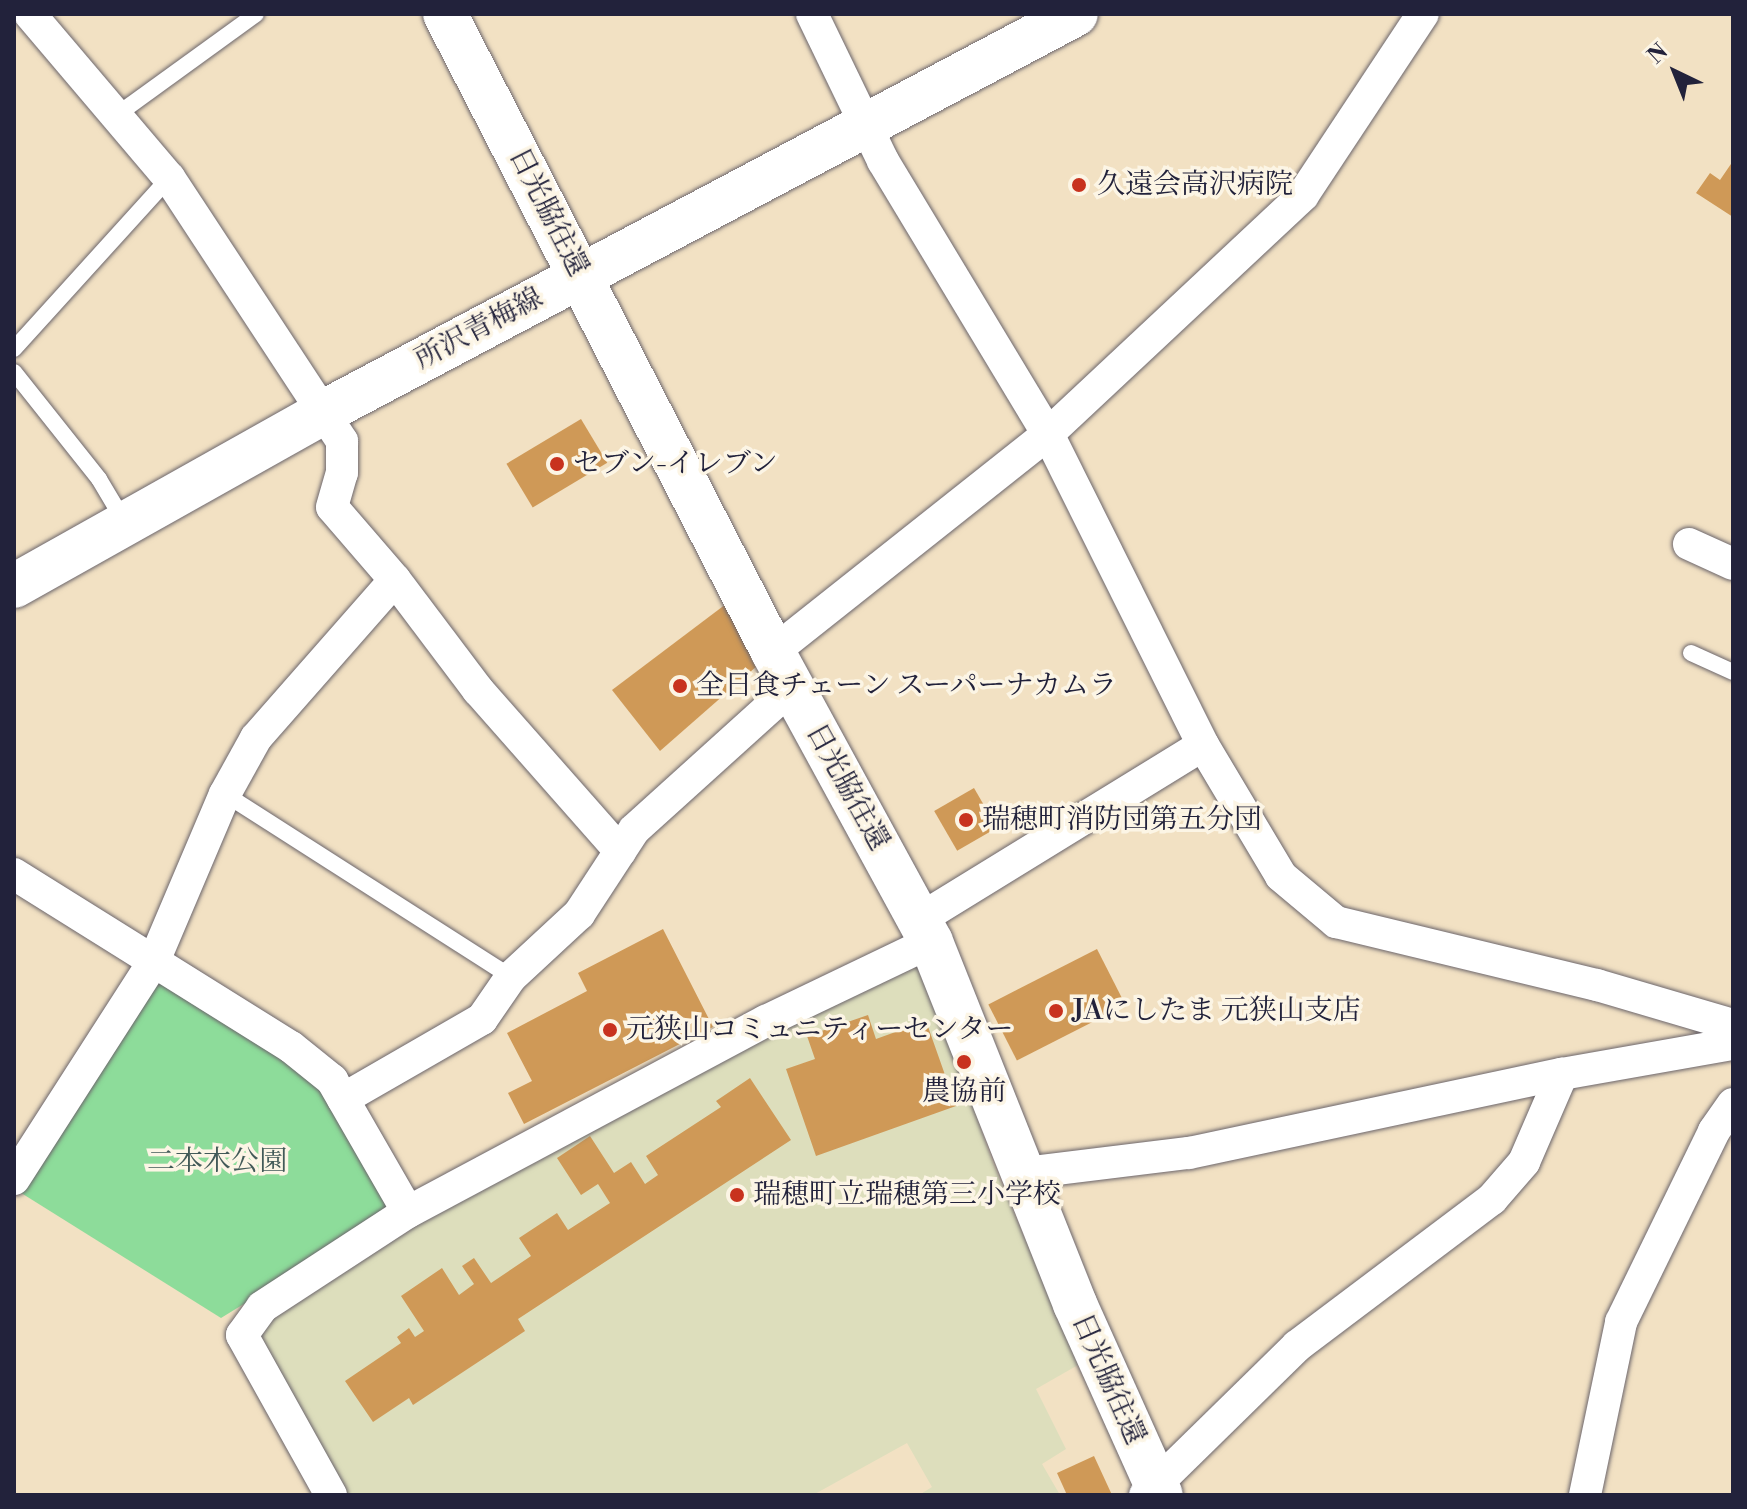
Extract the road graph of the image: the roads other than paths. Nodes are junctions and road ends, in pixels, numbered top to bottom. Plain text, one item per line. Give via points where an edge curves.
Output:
1 (30, 14) edge
2 (256, 14) edge
3 (445, 14) edge
4 (812, 14) edge
5 (1076, 14) edge
6 (1423, 14) edge
7 (118, 114) junction
8 (864, 125) junction
9 (169, 178) junction
10 (580, 275) junction
11 (14, 349) edge
12 (14, 372) edge
13 (320, 414) junction
14 (1048, 434) junction
15 (124, 521) junction
16 (1689, 544) dead end
17 (1733, 564) edge
18 (395, 580) junction
19 (14, 586) edge
20 (1691, 653) dead end
21 (783, 669) junction
22 (1733, 672) edge
23 (1203, 745) junction
24 (225, 794) junction
25 (620, 851) junction
26 (14, 874) edge
27 (926, 931) junction
28 (154, 961) junction
29 (511, 977) junction
30 (1733, 1025) edge
31 (1733, 1044) edge
32 (1562, 1074) junction
33 (343, 1099) junction
34 (1733, 1104) edge
35 (1025, 1173) junction
36 (14, 1179) edge
37 (408, 1212) junction
38 (1154, 1491) edge
39 (331, 1495) edge
40 (1585, 1495) edge

1 - 7 street
2 - 7 lane
3 - 10 main road, 日光脇往還
4 - 8 street
5 - 8 main road, 所沢青梅線
6 - 14 street via 1303,195
7 - 9 street
8 - 10 main road, 所沢青梅線
8 - 14 street
9 - 11 lane
9 - 13 street
10 - 13 main road, 所沢青梅線
10 - 21 main road, 日光脇往還
12 - 15 lane via 99,479
13 - 15 main road, 所沢青梅線
13 - 18 street via 342,441 342,473 332,507
14 - 21 street
14 - 23 street
15 - 19 main road, 所沢青梅線
16 - 17 street
18 - 24 street via 256,738
18 - 25 street via 478,690
20 - 22 lane
21 - 25 street
21 - 27 main road, 日光脇往還
23 - 27 street
23 - 30 street via 1281,876 1336,922 1597,985
24 - 28 street
24 - 29 lane
25 - 29 street via 579,914
26 - 28 street
27 - 35 main road, 日光脇往還
27 - 37 street
28 - 33 street via 291,1047 332,1080
28 - 36 street
29 - 33 street via 482,1019
31 - 32 street
32 - 35 street via 1189,1153
32 - 38 street via 1524,1162 1492,1199 1297,1346
33 - 37 street
34 - 40 street via 1714,1131 1621,1322
35 - 38 main road, 日光脇往還
37 - 39 street via 262,1307 242,1335

